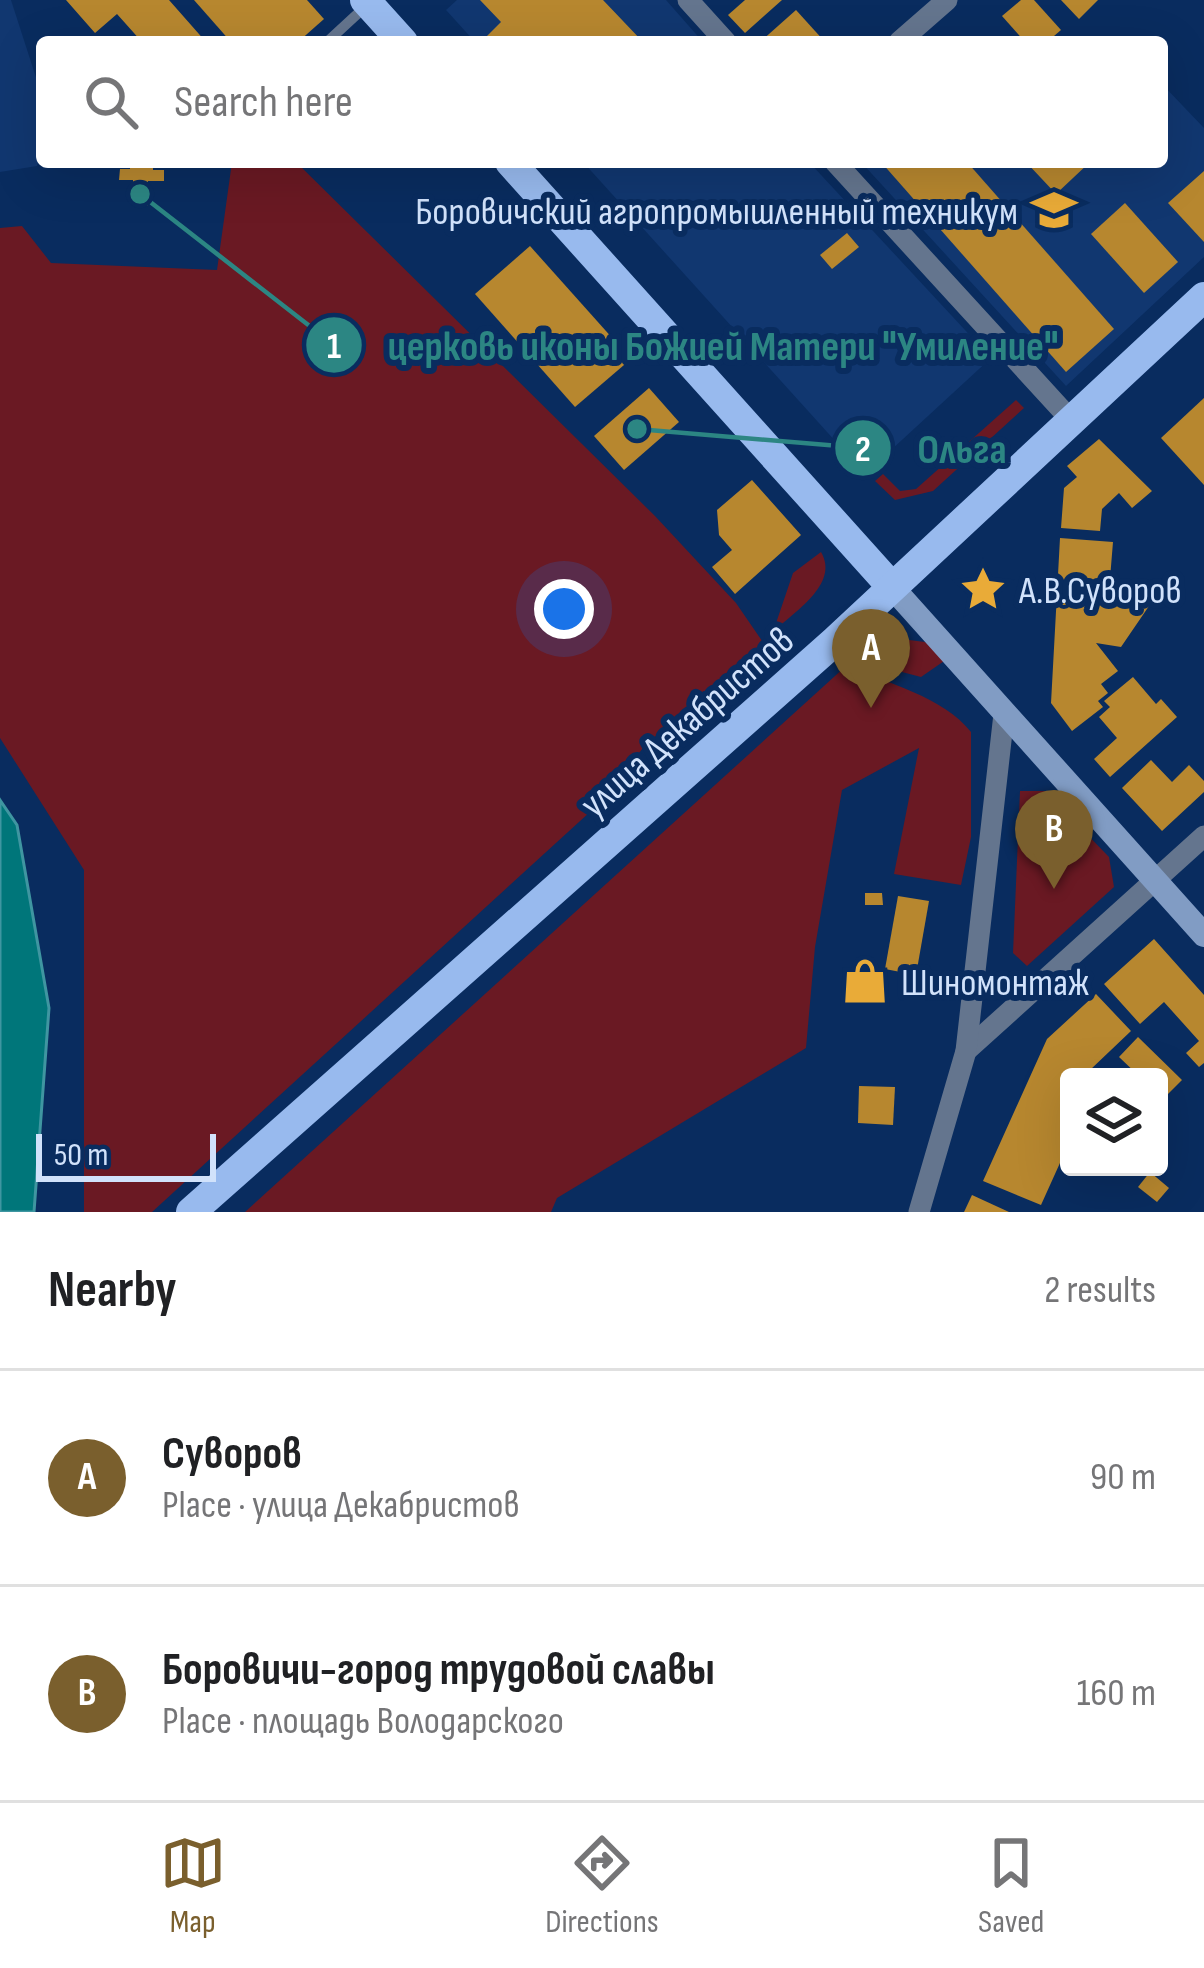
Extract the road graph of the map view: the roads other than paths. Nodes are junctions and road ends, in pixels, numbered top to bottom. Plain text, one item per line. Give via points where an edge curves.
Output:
1 (688, 0) edge
2 (946, 0) edge
3 (369, 1) edge
4 (333, 36) edge
5 (398, 36) edge
6 (721, 36) edge
7 (906, 36) edge
8 (516, 168) edge
9 (840, 168) edge
10 (1204, 297) edge
11 (1071, 421) junction
12 (891, 586) junction
13 (1004, 714) junction
14 (1204, 836) edge
15 (1156, 880) junction
16 (1204, 935) edge
17 (966, 1051) junction
18 (191, 1212) edge
19 (919, 1212) edge

1 - 6 street
2 - 7 street
3 - 4 lane
3 - 5 main road
8 - 12 main road
9 - 11 street
10 - 11 main road, улица Декабристов
11 - 12 main road, улица Декабристов
12 - 13 main road
12 - 18 main road, улица Декабристов
13 - 15 main road
13 - 17 street
14 - 15 street
15 - 16 main road
15 - 17 street
17 - 19 street

